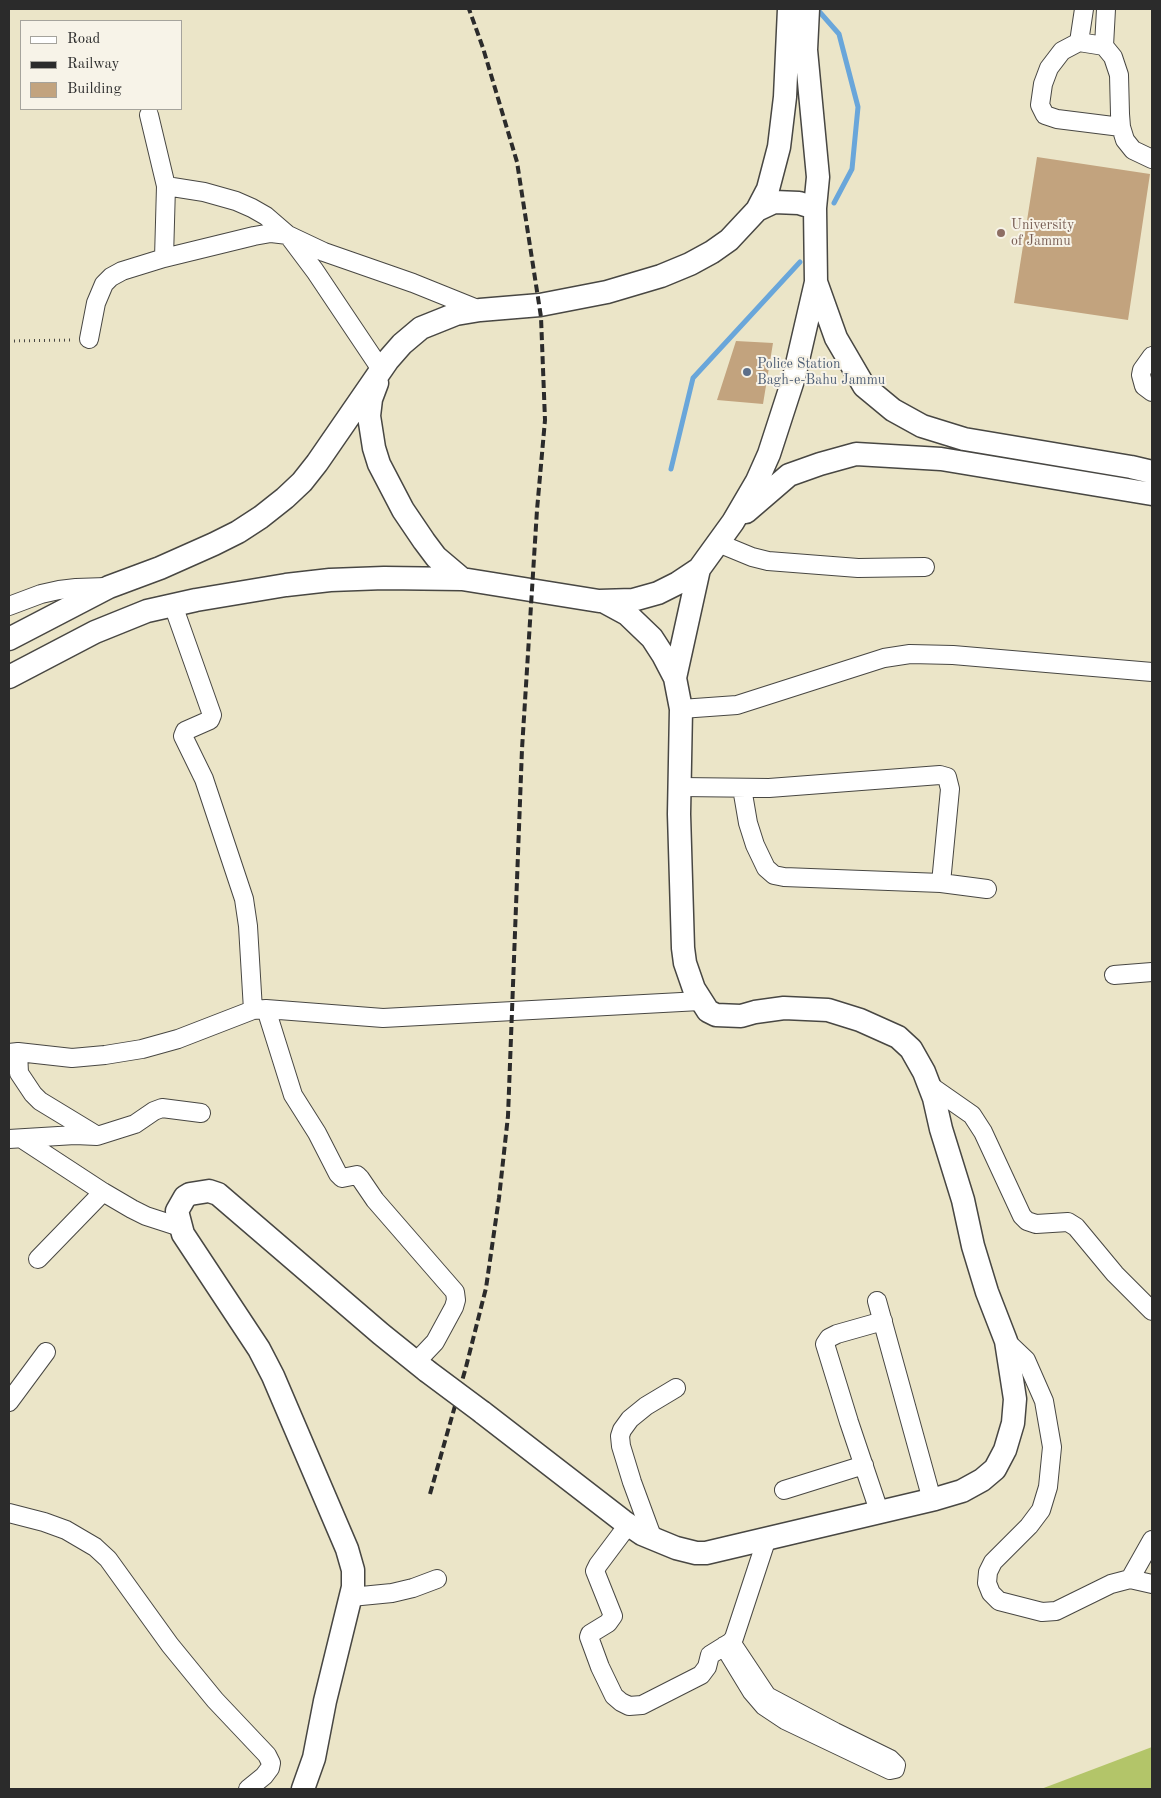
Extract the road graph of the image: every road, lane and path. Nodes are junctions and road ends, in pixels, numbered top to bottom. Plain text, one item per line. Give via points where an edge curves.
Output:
1 (789, 9) edge
2 (808, 9) edge
3 (1084, 9) edge
4 (1106, 9) edge
5 (1079, 42) junction
6 (1104, 46) junction
7 (796, 50) junction
8 (149, 115) dead end
9 (1121, 127) junction
10 (1152, 159) edge
11 (166, 186) junction
12 (814, 208) junction
13 (756, 210) junction
14 (288, 235) junction
15 (164, 258) junction
16 (816, 282) junction
17 (480, 310) junction
18 (89, 339) joint
19 (9, 341) edge
20 (1152, 356) edge
21 (382, 371) junction
22 (1152, 392) edge
23 (1152, 472) edge
24 (1152, 494) edge
25 (733, 522) junction
26 (718, 543) junction
27 (925, 567) dead end
28 (699, 569) junction
29 (462, 579) junction
30 (109, 587) junction
31 (603, 601) junction
32 (173, 605) junction
33 (9, 606) edge
34 (9, 639) edge
35 (1152, 672) edge
36 (9, 677) edge
37 (675, 678) junction
38 (681, 709) junction
39 (680, 787) junction
40 (742, 788) junction
41 (941, 883) junction
42 (986, 889) dead end
43 (1152, 972) edge
44 (1114, 975) dead end
45 (700, 1001) junction
46 (260, 1009) junction
47 (13, 1052) edge
48 (929, 1085) junction
49 (201, 1113) dead end
50 (97, 1136) junction
51 (16, 1139) edge
52 (103, 1192) junction
53 (180, 1227) junction
54 (38, 1260) dead end
55 (877, 1301) dead end
56 (1152, 1311) edge
57 (883, 1321) junction
58 (1006, 1341) junction
59 (46, 1352) dead end
60 (421, 1366) junction
61 (676, 1388) dead end
62 (9, 1402) edge
63 (864, 1465) junction
64 (784, 1490) dead end
65 (932, 1500) junction
66 (879, 1512) junction
67 (9, 1513) edge
68 (628, 1525) junction
69 (767, 1538) junction
70 (653, 1539) junction
71 (1152, 1540) edge
72 (437, 1579) dead end
73 (1130, 1579) junction
74 (1152, 1584) edge
75 (351, 1597) junction
76 (728, 1644) junction
77 (248, 1789) edge
78 (303, 1789) edge

1 - 7 main road
2 - 7 main road
3 - 5 street
4 - 6 street
5 - 6 street
5 - 9 street via 1062,51 1049,68 1040,100 1042,110 1045,115 1057,119
6 - 9 street via 1119,70
7 - 12 main road via 818,177
7 - 13 main road via 785,97 779,147 768,189
8 - 11 street
9 - 10 street via 1133,150
11 - 14 street via 204,192 244,204 266,216
11 - 15 street
12 - 13 main road via 799,203 774,202
12 - 16 main road
13 - 17 main road via 729,240 712,252 662,276 607,292 540,305
14 - 15 street via 254,236
14 - 17 street via 324,252
14 - 21 street
15 - 18 street via 122,271 104,284 96,303
16 - 23 main road via 836,338 864,386 893,410 914,422 964,439
16 - 25 main road via 794,377 769,454
17 - 21 main road via 456,314 421,328 402,344
18 - 19 path
20 - 22 street via 1141,375 1144,386
21 - 29 main road via 371,399 369,416 379,464 424,541 436,557
21 - 30 main road via 302,482 261,517 214,544
24 - 25 main road via 941,459 856,454 789,475
25 - 26 main road
26 - 27 street via 752,558 768,561 858,568
26 - 28 main road
28 - 31 main road via 658,593 633,600
28 - 37 main road
29 - 31 main road
29 - 32 main road via 330,580 286,584
30 - 33 street via 59,590
30 - 34 main road
31 - 37 main road via 627,614 652,638
32 - 36 main road via 139,614 95,632
32 - 46 street via 212,715 210,720 185,731 183,736 204,779 244,899
35 - 38 street via 910,654 884,658 737,705
37 - 38 main road
38 - 39 main road
39 - 40 street
39 - 45 main road via 682,939 685,963
40 - 41 street via 755,845 766,868 774,875
40 - 41 street via 946,777 950,789
41 - 42 street
43 - 44 street
45 - 46 street via 383,1018
45 - 48 main road via 716,1015 741,1016 784,1008 845,1014 898,1038 911,1049
46 - 47 street via 178,1039 105,1056 72,1058
46 - 60 street via 293,1095 338,1174 342,1178 357,1175 360,1178 375,1200 455,1292 454,1307
47 - 50 street via 19,1073 33,1094
48 - 56 street via 972,1115 1022,1216 1036,1224 1068,1222 1076,1227 1115,1274
48 - 58 main road via 973,1246
49 - 50 street via 162,1108 135,1124
50 - 51 street
51 - 52 street
52 - 53 street via 146,1216
52 - 54 street
53 - 60 main road via 177,1211 185,1197 209,1191 218,1194
53 - 75 main road via 274,1376 347,1549 354,1578
55 - 57 street
57 - 63 street via 837,1334 825,1344
57 - 65 street
58 - 65 main road via 1015,1399 1013,1423 1005,1450 995,1469 982,1480 962,1491
58 - 73 street via 1026,1360 1044,1401 1052,1447 1048,1487 1041,1510 993,1562 988,1572 991,1593 999,1601 1042,1612 1056,1611 1111,1584
59 - 62 street
60 - 68 main road, bridge
61 - 70 street via 630,1419 620,1436 632,1482
63 - 64 street
63 - 66 street
65 - 66 main road
66 - 69 main road
67 - 77 street via 66,1530 108,1560 187,1666 267,1755 270,1768
68 - 70 main road
68 - 76 street via 596,1571 613,1616 589,1637 614,1696 629,1706 642,1705 701,1675 710,1655
69 - 70 main road via 701,1553
69 - 76 street via 736,1633
71 - 73 street
72 - 75 street via 392,1594
73 - 74 street
75 - 78 main road via 314,1758
76 - 76 street via 766,1696 890,1759 896,1765 895,1769 890,1770 770,1710 752,1692

